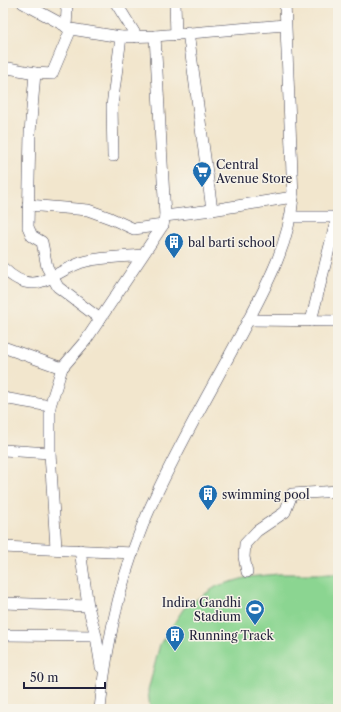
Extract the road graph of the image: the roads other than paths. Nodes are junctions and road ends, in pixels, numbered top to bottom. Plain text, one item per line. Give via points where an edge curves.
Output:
1 (23, 3) edge
2 (65, 3) edge
3 (116, 3) edge
4 (175, 3) edge
5 (285, 3) edge
6 (285, 25) junction
7 (69, 28) junction
8 (188, 32) junction
9 (176, 35) junction
10 (137, 36) junction
11 (155, 36) junction
12 (120, 37) junction
13 (3, 67) edge
14 (35, 73) junction
15 (113, 156) dead end
16 (293, 197) junction
17 (28, 205) junction
18 (212, 210) junction
19 (291, 217) junction
20 (338, 217) edge
21 (164, 220) junction
22 (142, 255) junction
23 (3, 268) edge
24 (52, 278) junction
25 (100, 319) junction
26 (248, 320) junction
27 (312, 321) junction
28 (338, 322) edge
29 (3, 347) edge
30 (62, 368) junction
31 (3, 398) edge
32 (50, 406) junction
33 (3, 450) edge
34 (50, 453) junction
35 (338, 490) edge
36 (3, 547) edge
37 (56, 548) junction
38 (80, 550) junction
39 (133, 552) junction
40 (247, 572) dead end
41 (3, 603) edge
42 (88, 606) junction
43 (3, 635) edge
44 (96, 636) junction
45 (103, 676) junction
46 (100, 709) edge

1 - 7 street
2 - 7 street
3 - 10 street
4 - 9 street
5 - 6 street
6 - 8 street
6 - 16 street
7 - 12 street
7 - 14 street via 52,74
8 - 9 street
8 - 18 street
9 - 11 street
10 - 11 street
10 - 12 street
11 - 21 street
12 - 15 street via 112,106
13 - 14 street
14 - 17 street
16 - 18 street
16 - 19 street
17 - 21 street via 88,210 134,229
17 - 24 street via 28,227 32,236 42,242
18 - 21 street
19 - 20 street
19 - 26 street via 276,266
20 - 27 street
21 - 22 street
22 - 24 street via 86,262
22 - 25 street
23 - 24 street via 21,282 34,284
24 - 25 street via 58,287
25 - 30 street
26 - 27 street
26 - 39 street via 155,497
27 - 28 street
29 - 30 street
30 - 32 street
31 - 32 street
32 - 34 street
33 - 34 street
34 - 37 street
35 - 40 street via 292,494 285,512 257,531 245,544
36 - 37 street
37 - 38 street
38 - 39 street
38 - 42 street
39 - 45 street via 115,608
41 - 42 street
42 - 44 street
43 - 44 street
44 - 45 street
45 - 46 street

